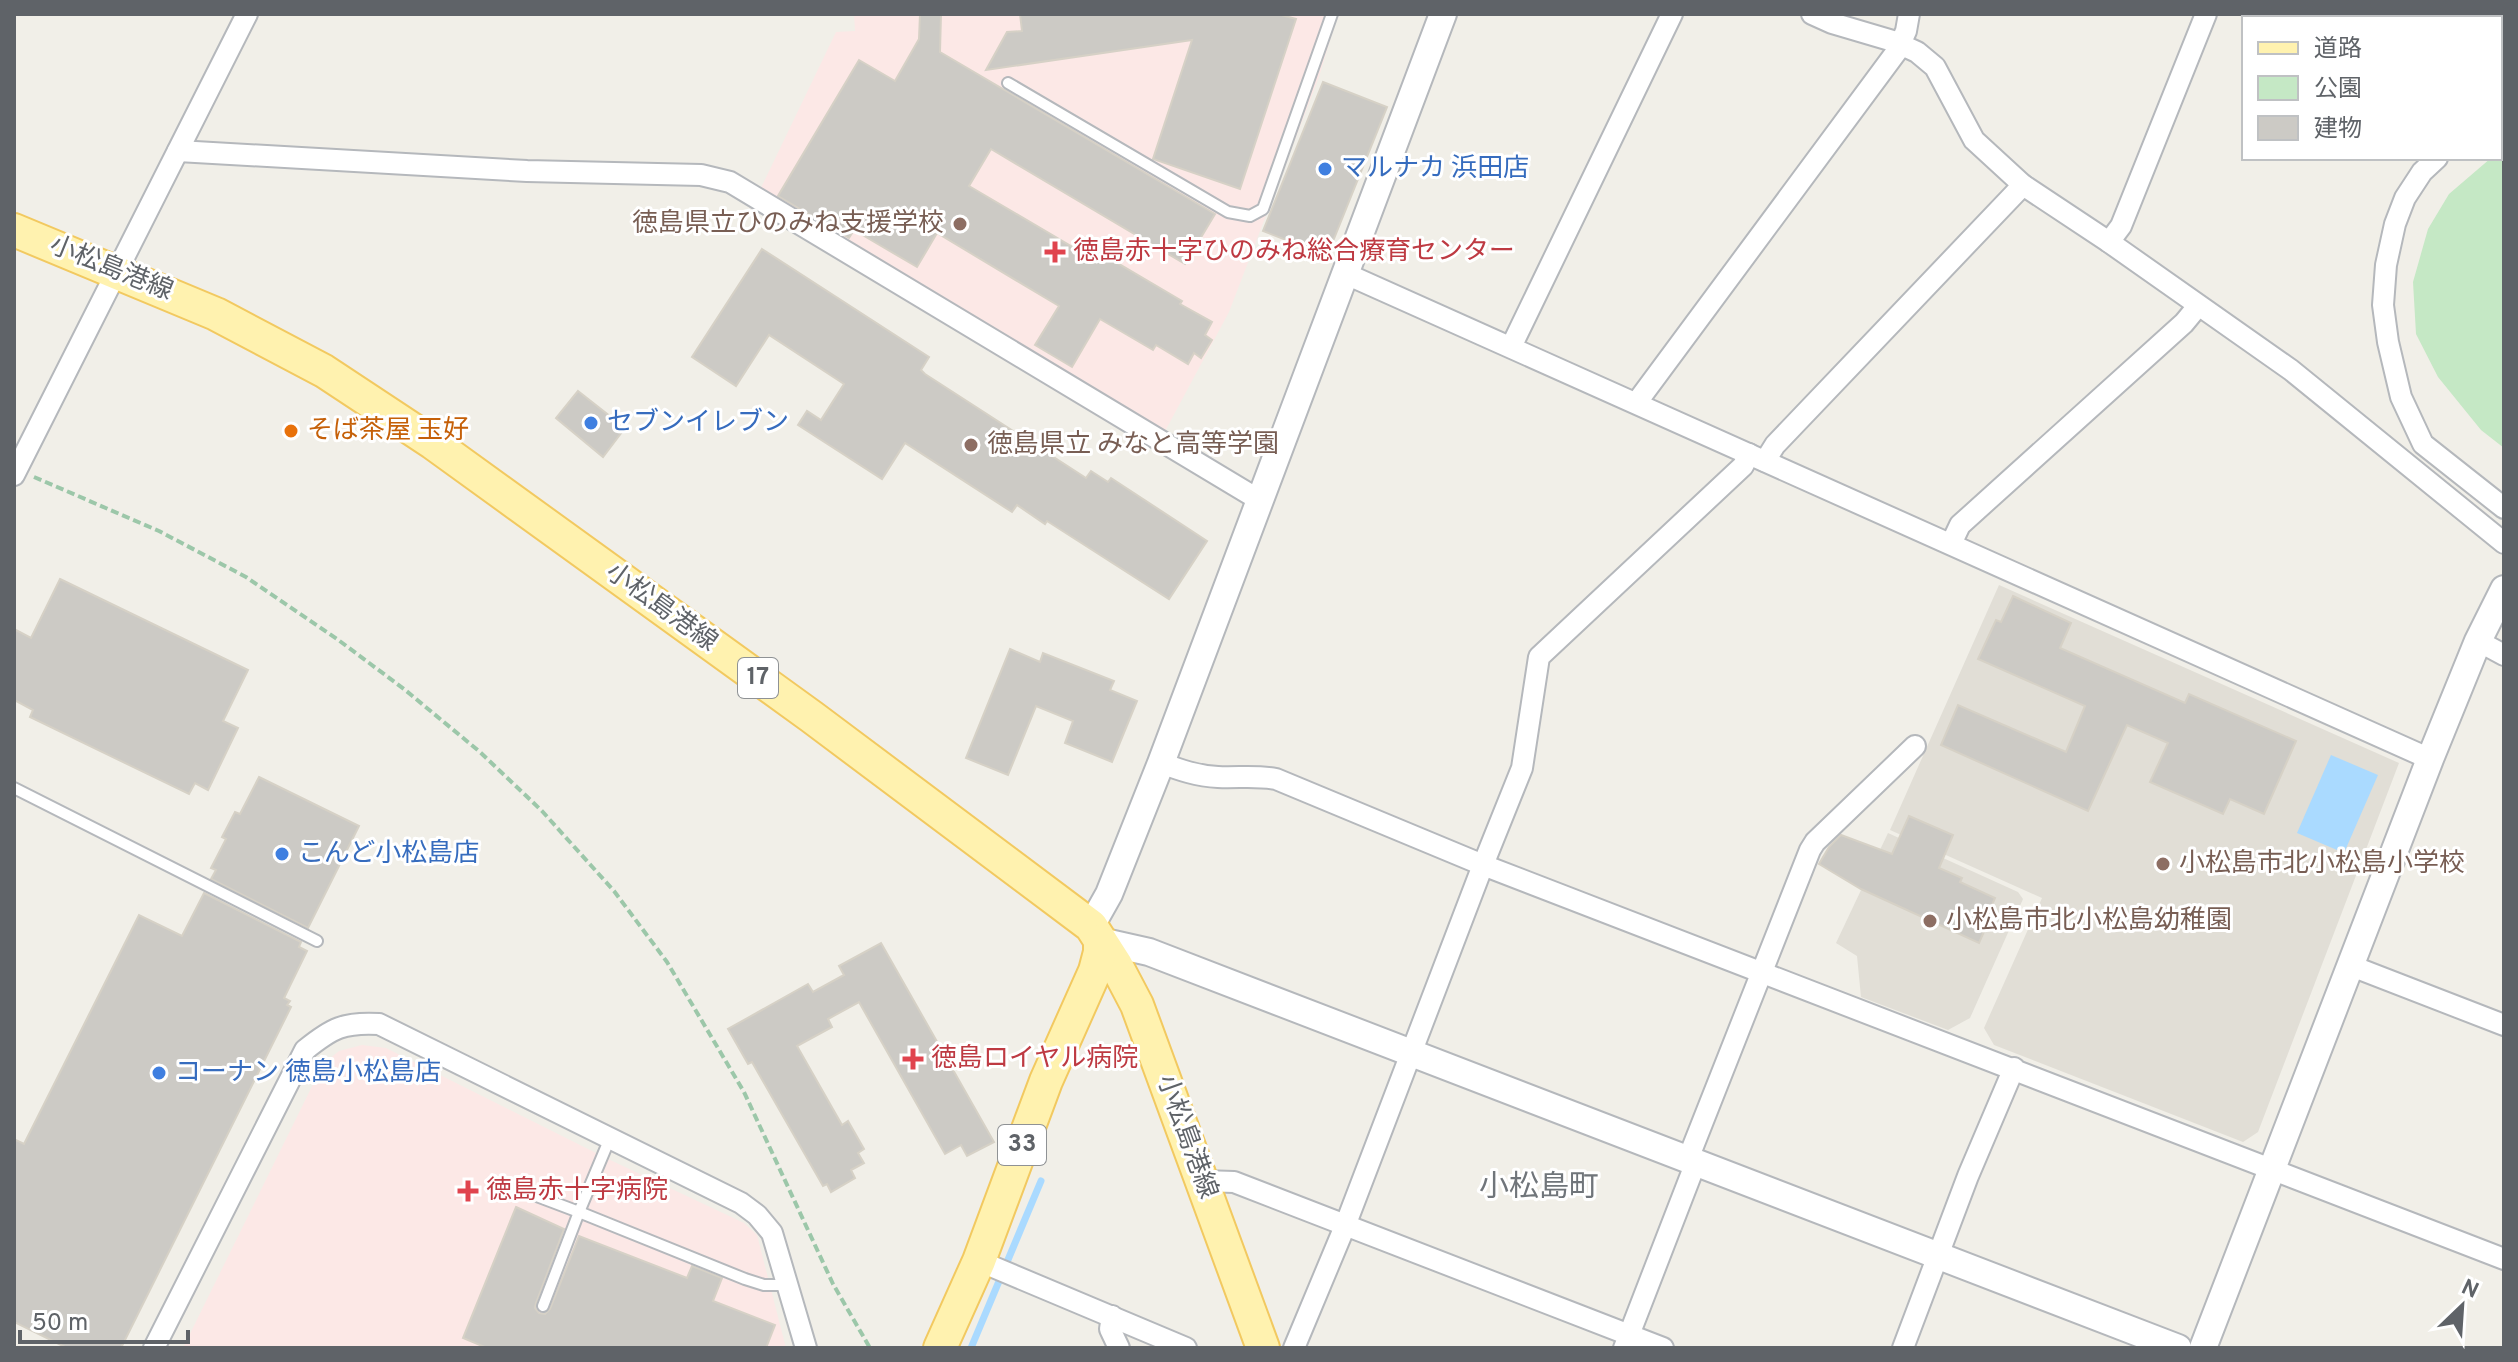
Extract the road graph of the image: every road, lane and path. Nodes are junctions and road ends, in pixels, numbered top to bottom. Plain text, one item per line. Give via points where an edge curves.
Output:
1 (247, 14) edge
2 (1332, 14) edge
3 (1443, 14) edge
4 (1672, 14) edge
5 (1812, 14) edge
6 (1909, 14) edge
7 (2206, 14) edge
8 (1900, 44) junction
9 (1008, 83) dead end
10 (178, 151) junction
11 (2435, 160) edge
12 (2023, 185) junction
13 (14, 230) edge
14 (2109, 242) junction
15 (118, 272) junction
16 (1344, 273) junction
17 (2198, 306) junction
18 (1511, 347) junction
19 (1637, 402) junction
20 (1757, 458) junction
21 (20, 475) edge
22 (1261, 501) junction
23 (2504, 508) edge
24 (2504, 543) edge
25 (1951, 544) junction
26 (2504, 589) edge
27 (2478, 641) junction
28 (2504, 655) edge
29 (1915, 746) dead end
30 (2430, 759) junction
31 (1161, 763) junction
32 (14, 788) edge
33 (1483, 865) junction
34 (1095, 934) junction
35 (317, 941) dead end
36 (2349, 965) junction
37 (1761, 971) junction
38 (2504, 1025) edge
39 (1411, 1053) junction
40 (2014, 1068) junction
41 (610, 1138) junction
42 (1692, 1160) junction
43 (2272, 1168) junction
44 (1203, 1181) junction
45 (526, 1192) dead end
46 (579, 1212) junction
47 (1345, 1226) junction
48 (1937, 1256) junction
49 (2504, 1259) edge
50 (995, 1267) junction
51 (788, 1285) junction
52 (543, 1306) dead end
53 (1112, 1316) junction
54 (1626, 1342) edge
55 (154, 1348) edge
56 (806, 1348) edge
57 (870, 1348) edge
58 (940, 1348) edge
59 (1119, 1348) edge
60 (1186, 1348) edge
61 (1263, 1348) edge
62 (1294, 1348) edge
63 (1663, 1348) edge
64 (1903, 1348) edge
65 (2178, 1348) edge
66 (2203, 1348) edge

1 - 10 street
2 - 9 lane via 1263,209 1250,216 1228,212
3 - 16 street
4 - 18 street
5 - 8 street
6 - 8 street
7 - 14 street via 2121,226
8 - 12 street via 1935,67 1974,140
8 - 19 street
10 - 15 street
10 - 22 street via 701,175 730,182
11 - 23 street via 2405,198 2395,224 2383,305 2388,342 2401,397 2423,444
12 - 14 street
12 - 20 street
13 - 15 main road, 小松島港線 / 17
14 - 17 street
15 - 21 street
15 - 34 main road, 小松島港線 / 17 via 216,314 324,371 433,443 812,717
16 - 18 street
16 - 22 street
17 - 24 street via 2291,370
17 - 25 street via 1960,525
18 - 19 street
19 - 20 street
20 - 25 street
20 - 33 street via 1539,657 1522,768
21 - 57 path via 159,531 246,577 404,689 542,811 614,891 667,962 744,1092 833,1284
22 - 31 street
25 - 30 street
26 - 27 street
27 - 28 street
27 - 30 street
29 - 37 street via 1815,842
30 - 36 street
31 - 33 street via 1187,773 1276,779
31 - 34 street
32 - 35 lane
33 - 37 street
33 - 39 street
34 - 39 street
34 - 44 main road, 小松島港線 / 17 via 1137,1005
34 - 50 main road, 33 via 1100,952 1095,971 1046,1081
36 - 38 street
36 - 43 street
37 - 40 street
37 - 42 street
39 - 42 street
39 - 47 street
40 - 43 street
40 - 48 street
41 - 46 lane
41 - 51 street via 757,1215 772,1233
41 - 55 street via 379,1024 353,1023 329,1030 305,1050
42 - 48 street
42 - 54 street
43 - 49 street
43 - 66 street
44 - 47 street via 1234,1182
44 - 61 main road, 小松島港線 / 17
45 - 46 lane
46 - 51 lane via 745,1279
46 - 52 lane
47 - 54 street
47 - 62 street
48 - 64 street
48 - 65 street
50 - 53 street
50 - 58 main road, 33
51 - 56 street
53 - 59 street via 1110,1329
53 - 60 street
54 - 63 street

